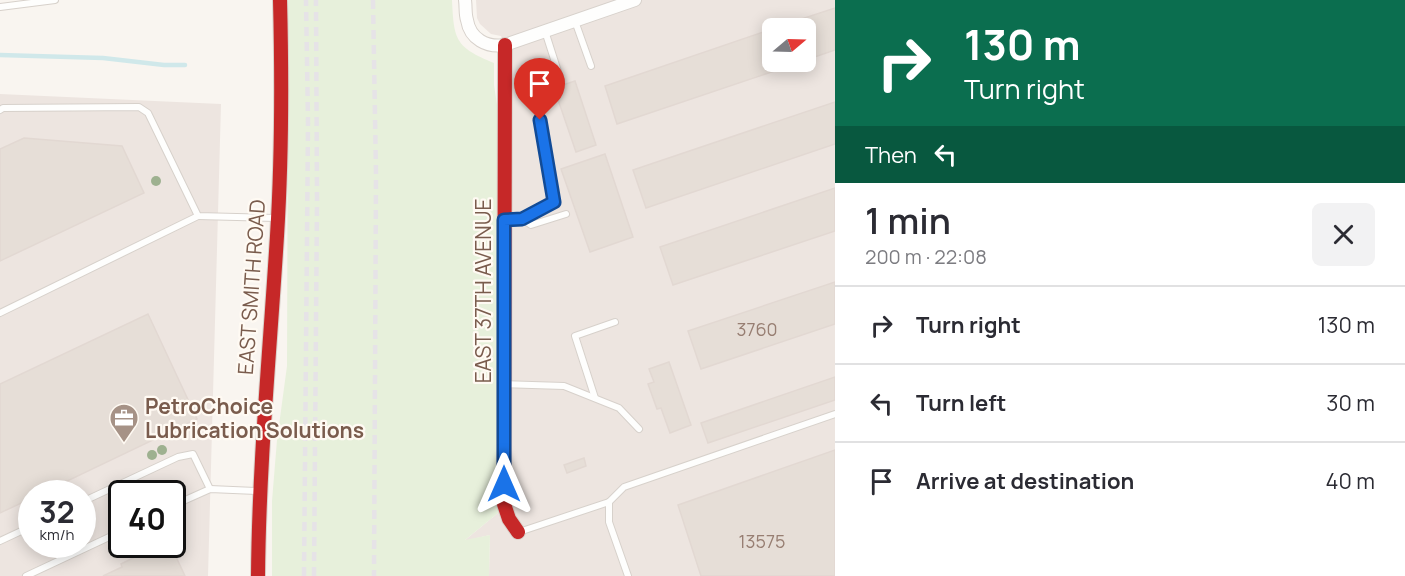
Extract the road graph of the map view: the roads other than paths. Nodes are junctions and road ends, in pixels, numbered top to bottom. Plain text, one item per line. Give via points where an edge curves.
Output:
1 (54, 0) edge
2 (280, 0) edge
3 (465, 0) edge
4 (635, 0) edge
5 (0, 7) edge
6 (575, 21) junction
7 (545, 31) junction
8 (505, 45) junction
9 (591, 66) dead end
10 (561, 81) dead end
11 (0, 110) edge
12 (540, 120) dead end
13 (566, 214) dead end
14 (198, 216) junction
15 (277, 218) junction
16 (522, 219) junction
17 (504, 220) junction
18 (0, 313) edge
19 (615, 322) dead end
20 (504, 384) junction
21 (595, 399) junction
22 (835, 414) edge
23 (639, 429) dead end
24 (210, 489) junction
25 (260, 491) junction
26 (96, 495) edge
27 (186, 500) edge
28 (609, 502) junction
29 (518, 532) joint
30 (18, 533) edge
31 (108, 538) edge
32 (0, 541) edge
33 (26, 576) edge
34 (258, 576) edge
35 (628, 576) edge

1 - 5 lane
2 - 15 street, EAST SMITH ROAD
3 - 8 street via 466,20 477,39 492,46
4 - 6 street
6 - 7 street
6 - 9 lane
7 - 8 street
7 - 10 lane
8 - 17 street, EAST 37TH AVENUE
11 - 14 lane via 139,107 148,113
12 - 16 lane via 554,202
13 - 16 lane via 531,225
14 - 15 lane
14 - 18 lane
15 - 25 street, EAST SMITH ROAD
16 - 17 lane
17 - 20 street, EAST 37TH AVENUE
19 - 21 lane via 575,336
20 - 21 lane via 564,386
20 - 29 street, EAST 37TH AVENUE via 504,504 509,523
21 - 23 lane via 619,408
22 - 28 lane via 624,487
24 - 25 lane
24 - 26 lane via 193,454 178,457
24 - 27 lane
25 - 34 street, EAST SMITH ROAD
28 - 29 lane
28 - 35 lane via 609,522
30 - 32 lane
31 - 33 lane

